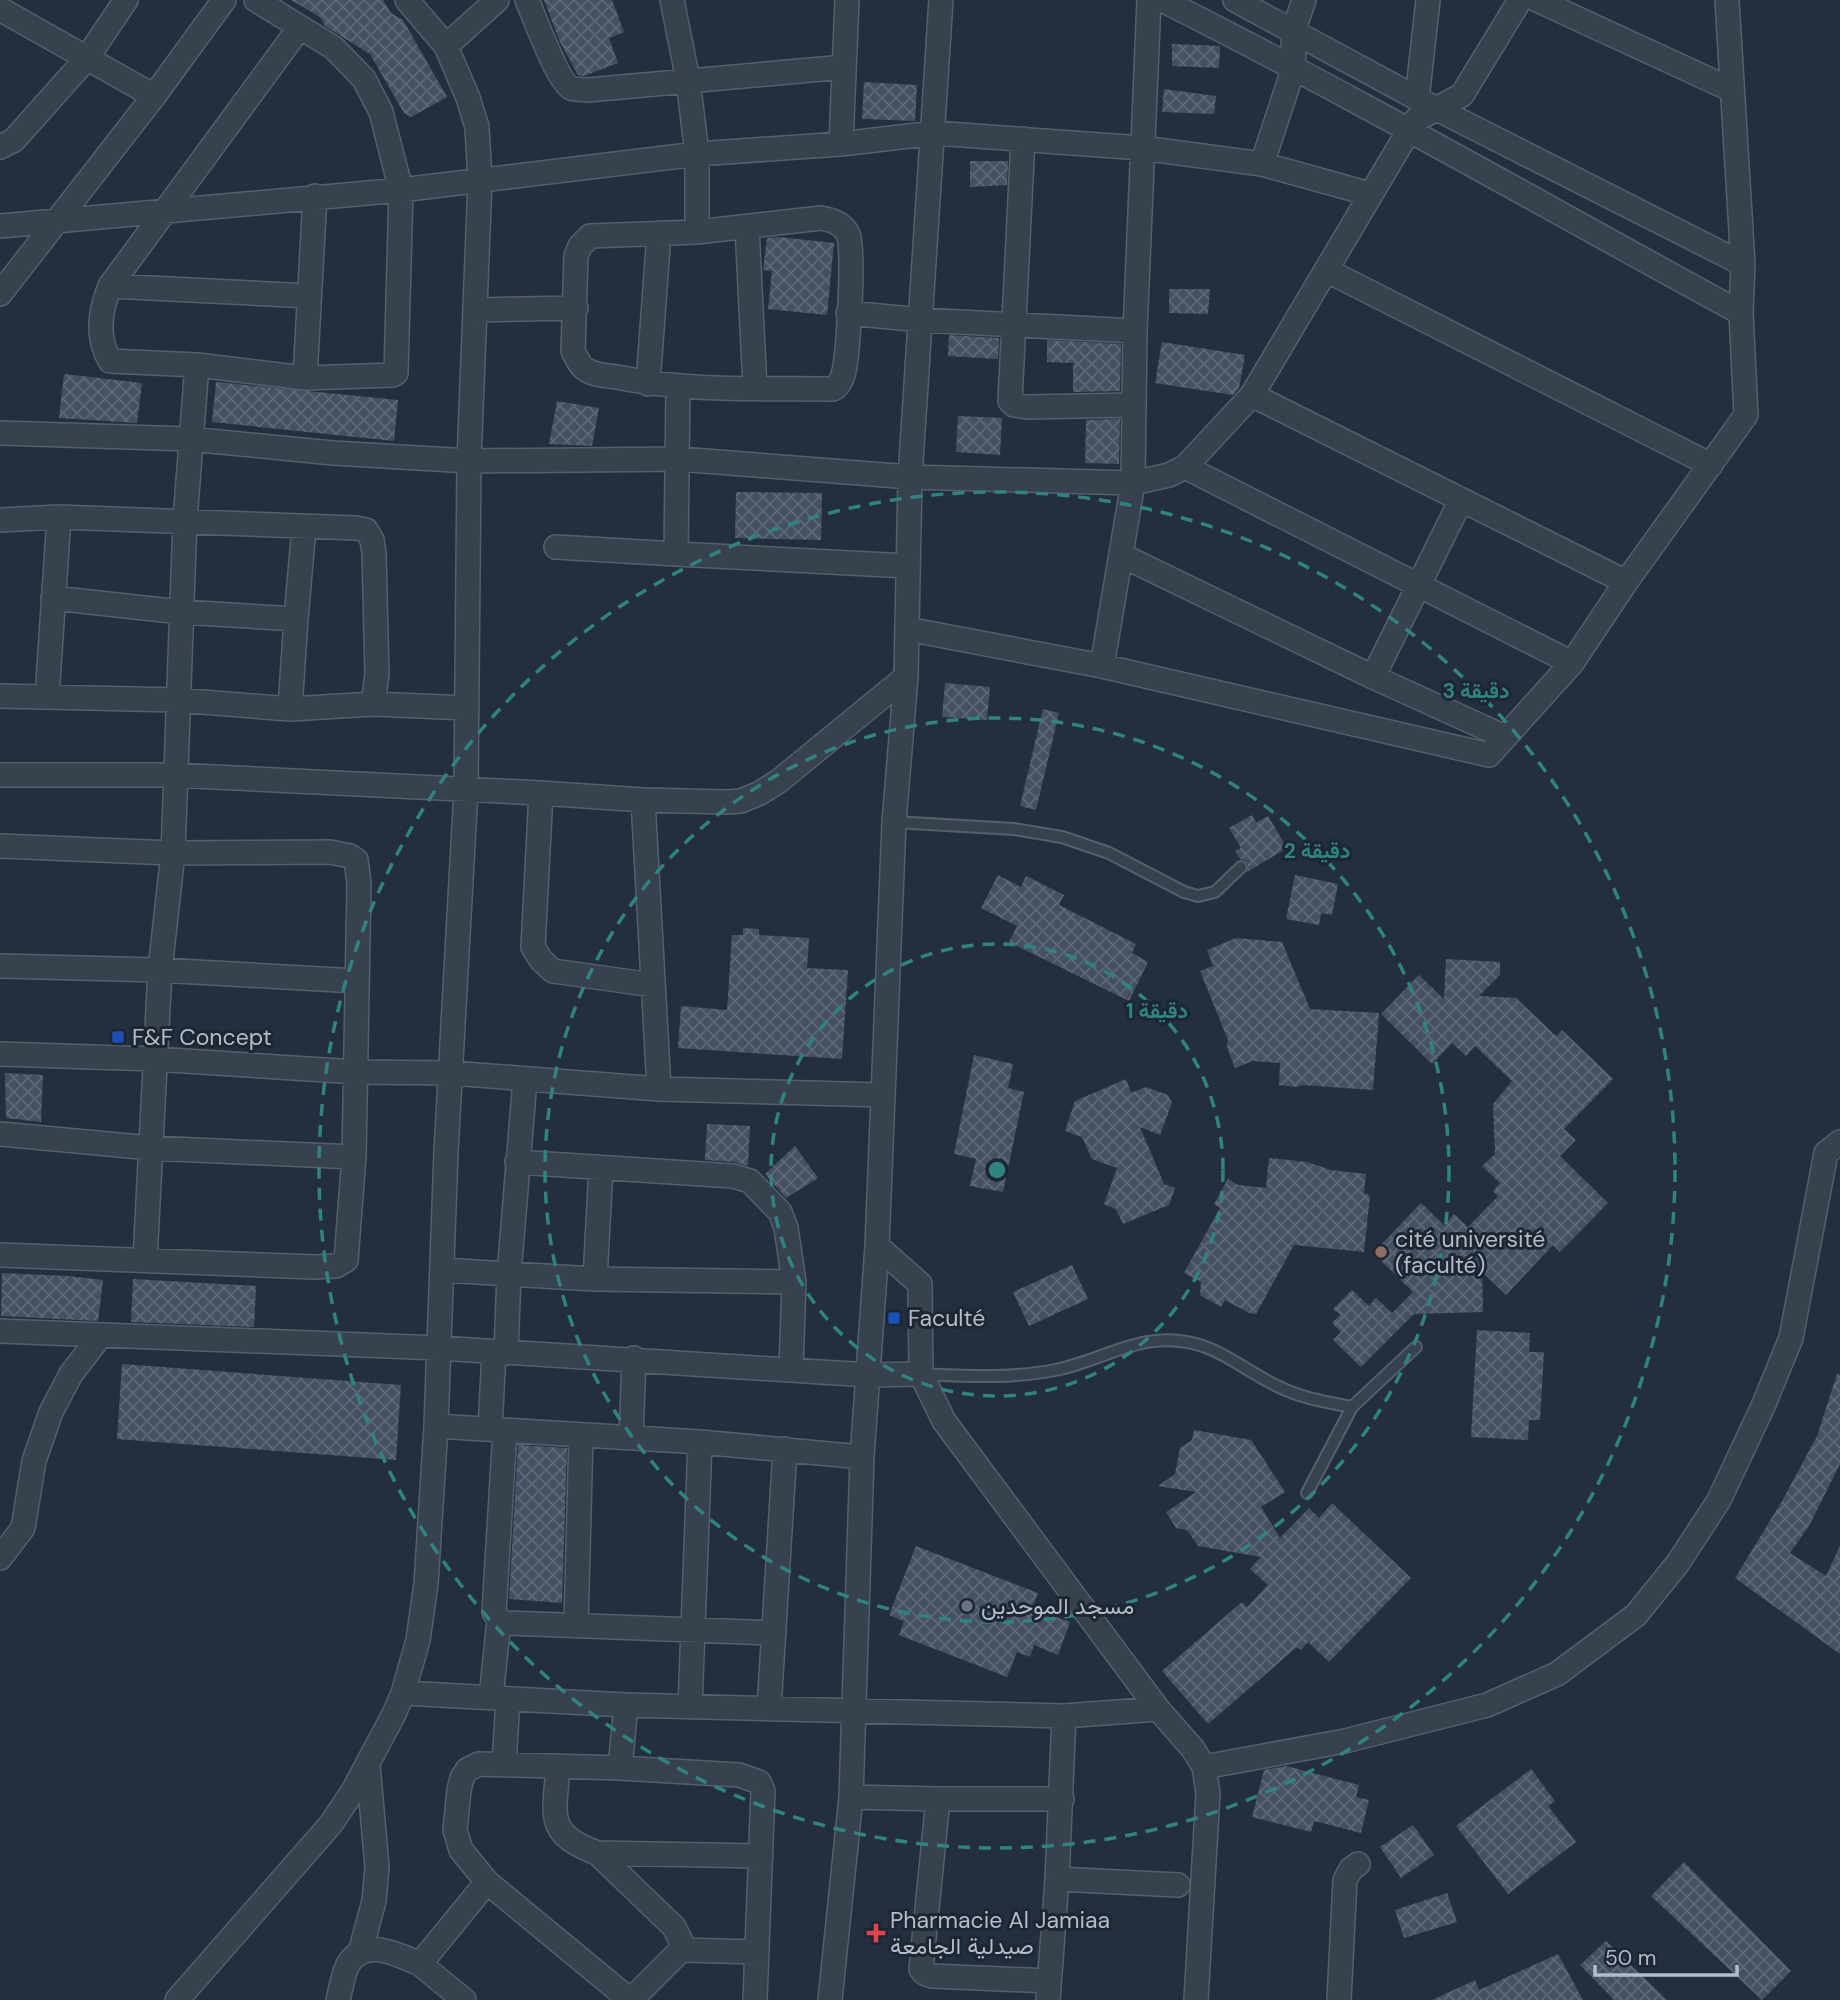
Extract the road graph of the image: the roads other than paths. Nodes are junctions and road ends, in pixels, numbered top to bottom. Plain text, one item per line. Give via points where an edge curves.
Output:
1 (126, 0) edge
2 (224, 0) edge
3 (257, 0) edge
4 (407, 0) edge
5 (497, 0) edge
6 (527, 0) edge
7 (672, 0) edge
8 (847, 0) edge
9 (941, 0) edge
10 (1149, 0) edge
11 (1161, 0) edge
12 (1235, 0) edge
13 (1304, 0) edge
14 (1428, 0) edge
15 (1520, 0) edge
16 (1537, 0) edge
17 (1727, 0) edge
18 (0, 9) edge
19 (300, 27) junction
20 (1293, 32) junction
21 (446, 46) junction
22 (87, 58) junction
23 (1294, 67) junction
24 (844, 68) junction
25 (688, 80) junction
26 (1732, 90) junction
27 (154, 96) junction
28 (1426, 104) junction
29 (1408, 132) junction
30 (934, 133) junction
31 (1023, 139) junction
32 (841, 144) junction
33 (0, 147) edge
34 (1142, 148) junction
35 (696, 154) junction
36 (1262, 164) junction
37 (480, 180) junction
38 (401, 190) junction
39 (1370, 194) junction
40 (315, 197) junction
41 (165, 212) junction
42 (56, 220) junction
43 (0, 226) edge
44 (747, 228) junction
45 (698, 232) junction
46 (659, 233) junction
47 (1743, 264) junction
48 (1326, 270) junction
49 (110, 286) junction
50 (0, 294) edge
51 (309, 296) junction
52 (576, 308) junction
53 (476, 310) junction
54 (848, 313) junction
55 (1741, 313) junction
56 (921, 320) junction
57 (1014, 325) junction
58 (1135, 331) junction
59 (197, 365) junction
60 (305, 378) junction
61 (648, 384) junction
62 (678, 387) junction
63 (755, 388) junction
64 (1252, 395) junction
65 (1134, 405) junction
66 (0, 433) edge
67 (190, 439) junction
68 (679, 459) junction
69 (469, 461) junction
70 (1711, 465) junction
71 (1185, 467) junction
72 (910, 477) junction
73 (1133, 483) junction
74 (1461, 500) junction
75 (59, 517) junction
76 (0, 520) edge
77 (185, 520) junction
78 (304, 527) junction
79 (556, 547) dead end
80 (676, 554) junction
81 (1121, 555) junction
82 (908, 566) junction
83 (1626, 582) junction
84 (1419, 586) junction
85 (53, 598) junction
86 (181, 612) junction
87 (296, 619) junction
88 (907, 629) junction
89 (1573, 663) junction
90 (1102, 666) junction
91 (906, 677) junction
92 (1373, 677) junction
93 (0, 696) edge
94 (47, 697) junction
95 (177, 700) junction
96 (373, 704) junction
97 (467, 708) junction
98 (290, 709) junction
99 (1505, 737) junction
100 (0, 775) edge
101 (174, 775) junction
102 (466, 790) junction
103 (541, 793) junction
104 (643, 800) junction
105 (894, 822) junction
106 (0, 846) edge
107 (173, 853) junction
108 (1241, 867) dead end
109 (0, 966) edge
110 (160, 970) junction
111 (356, 981) junction
112 (653, 985) junction
113 (0, 1054) edge
114 (154, 1059) junction
115 (356, 1072) junction
116 (451, 1073) junction
117 (525, 1080) junction
118 (659, 1089) junction
119 (883, 1095) junction
120 (0, 1134) edge
121 (1840, 1142) edge
122 (151, 1148) junction
123 (354, 1157) junction
124 (517, 1162) junction
125 (601, 1168) junction
126 (877, 1246) junction
127 (0, 1255) edge
128 (145, 1260) junction
129 (442, 1270) junction
130 (509, 1274) junction
131 (595, 1279) junction
132 (794, 1282) junction
133 (0, 1331) edge
134 (102, 1335) junction
135 (1416, 1347) dead end
136 (439, 1348) junction
137 (500, 1353) junction
138 (634, 1359) junction
139 (791, 1369) junction
140 (921, 1374) junction
141 (869, 1375) junction
142 (1352, 1407) junction
143 (436, 1426) junction
144 (497, 1430) junction
145 (581, 1436) junction
146 (631, 1438) junction
147 (700, 1442) junction
148 (785, 1449) junction
149 (862, 1457) junction
150 (1307, 1493) dead end
151 (0, 1558) edge
152 (499, 1620) junction
153 (576, 1626) junction
154 (694, 1629) junction
155 (774, 1633) junction
156 (403, 1693) junction
157 (500, 1699) junction
158 (626, 1705) junction
159 (690, 1707) junction
160 (769, 1709) junction
161 (1158, 1709) junction
162 (852, 1711) junction
163 (1065, 1716) junction
164 (368, 1765) junction
165 (504, 1765) junction
166 (558, 1766) junction
167 (1203, 1767) junction
168 (620, 1768) junction
169 (851, 1797) junction
170 (938, 1798) junction
171 (1062, 1799) junction
172 (597, 1853) junction
173 (761, 1856) junction
174 (1358, 1864) dead end
175 (1057, 1879) junction
176 (487, 1882) junction
177 (1178, 1885) dead end
178 (681, 1950) junction
179 (757, 1952) junction
180 (360, 1953) junction
181 (420, 1964) junction
182 (1049, 1990) edge
183 (177, 2000) edge
184 (338, 2000) edge
185 (464, 2000) edge
186 (631, 2000) edge
187 (755, 2000) edge
188 (830, 2000) edge
189 (1196, 2000) edge
190 (1339, 2000) edge

1 - 22 street
2 - 27 street
3 - 19 street
4 - 21 street
5 - 21 street
6 - 25 street via 562,79 571,88
7 - 25 street
8 - 24 street
9 - 30 street
10 - 34 street
11 - 23 street
12 - 20 street
13 - 20 street
14 - 28 street
15 - 28 street via 1462,95
16 - 26 street
17 - 26 street
18 - 22 street
19 - 38 street via 334,48 364,79 382,112
19 - 41 street
20 - 23 street
20 - 28 street
21 - 37 street via 477,127
22 - 27 street
22 - 33 street via 14,140
23 - 29 street
23 - 36 street
24 - 25 street
24 - 32 street
25 - 35 street
26 - 47 street
27 - 42 street
28 - 29 street
28 - 47 street
29 - 39 street
29 - 55 street
30 - 31 street
30 - 32 street
30 - 56 street
31 - 34 street
31 - 57 street
32 - 35 street
34 - 36 street
34 - 58 street
35 - 37 street
35 - 45 street
36 - 39 street
37 - 38 street
37 - 53 street
38 - 40 street
38 - 60 street via 396,373
39 - 48 street
40 - 41 street
40 - 51 street
41 - 42 street
41 - 49 street
42 - 43 street
42 - 50 street
44 - 45 street
44 - 54 street via 821,219 842,226 850,236
44 - 63 street
45 - 46 street
46 - 52 street via 590,236 576,256
46 - 61 street
47 - 55 street
48 - 64 street
48 - 70 street
49 - 51 street
49 - 59 street via 101,309 102,347 110,361
51 - 60 street
52 - 53 street
52 - 61 street via 573,351 585,369
53 - 69 street
54 - 56 street
54 - 63 street via 845,368 838,386
55 - 70 street via 1746,415
56 - 57 street
56 - 72 street
57 - 58 street
57 - 65 street via 1009,394 1014,405
58 - 65 street
59 - 60 street
59 - 67 street
61 - 62 street
62 - 63 street
62 - 68 street
64 - 71 street
64 - 74 street
65 - 73 street
66 - 67 street
67 - 69 street
67 - 77 street
68 - 69 street
68 - 72 street
68 - 80 street
69 - 97 street
70 - 83 street
71 - 73 street
71 - 84 street
72 - 73 street
72 - 82 street
73 - 81 street
74 - 83 street
74 - 84 street
75 - 76 street
75 - 77 street
75 - 85 street
77 - 78 street
77 - 86 street
78 - 87 street
78 - 96 street via 356,527 370,533 377,674
79 - 80 street
80 - 82 street
81 - 90 street
81 - 92 street
82 - 88 street
83 - 89 street
84 - 89 street
84 - 92 street
85 - 86 street
85 - 94 street
86 - 87 street
86 - 95 street
87 - 98 street
88 - 90 street
88 - 91 street
89 - 99 street
90 - 99 street via 1489,755
91 - 104 street via 760,793 727,802
91 - 105 street
92 - 99 street
93 - 94 street
94 - 95 street
95 - 98 street
95 - 101 street
96 - 97 street
96 - 98 street
97 - 102 street
100 - 101 street
101 - 102 street
101 - 107 street
102 - 103 street
102 - 116 street
103 - 104 street
103 - 112 street via 533,947 553,971
104 - 112 street
105 - 108 lane via 1014,829 1062,837 1110,853 1198,896 1215,892
105 - 119 street
106 - 107 street
107 - 110 street
107 - 111 street via 330,852 356,860
109 - 110 street
110 - 111 street
110 - 114 street
111 - 115 street
112 - 118 street
113 - 114 street
114 - 115 street
114 - 122 street
115 - 116 street
115 - 123 street
116 - 117 street
116 - 129 street
117 - 118 street
117 - 124 street
118 - 119 street
119 - 126 street
120 - 122 street
121 - 167 street via 1826,1153 1791,1338 1764,1404 1719,1500 1678,1563 1636,1615 1557,1674 1487,1705 1345,1741
122 - 123 street
122 - 128 street
123 - 128 street via 348,1251 341,1264 314,1267
124 - 125 street
124 - 130 street
125 - 131 street
125 - 132 street via 750,1181 780,1212
126 - 140 street via 920,1284
126 - 141 street
127 - 128 street
129 - 130 street
129 - 136 street
130 - 131 street
130 - 137 street
131 - 132 street
132 - 139 street
133 - 134 street
134 - 136 street
134 - 151 street via 71,1374 51,1412 34,1461 23,1528
135 - 142 lane
136 - 137 street
136 - 143 street
137 - 138 street
137 - 144 street
138 - 139 street
138 - 146 street
139 - 141 street
140 - 141 street
140 - 142 lane via 1021,1376 1064,1368 1133,1344 1182,1341 1216,1350 1287,1391
140 - 161 street via 944,1421
141 - 149 street
142 - 150 lane
143 - 144 street
143 - 156 street via 426,1584 418,1640
144 - 145 street
144 - 152 street via 494,1612
145 - 146 street
145 - 153 street
146 - 147 street
147 - 148 street
147 - 154 street
148 - 149 street
148 - 155 street
149 - 162 street
152 - 153 street
152 - 157 street
153 - 154 street
154 - 155 street
154 - 159 street
155 - 160 street
156 - 157 street
156 - 164 street
157 - 158 street
157 - 165 street
158 - 159 street
158 - 168 street
159 - 160 street
160 - 162 street
161 - 163 street
161 - 167 street
162 - 163 street
162 - 169 street
163 - 171 street
164 - 180 street via 377,1867 374,1901
164 - 183 street via 331,1824
165 - 166 street
165 - 176 street via 467,1770 460,1790 455,1830 461,1850
166 - 168 street
166 - 172 street via 558,1829
167 - 189 street via 1208,1793
168 - 173 street via 739,1774 759,1782 763,1791
169 - 170 street
169 - 188 street
170 - 171 street
170 - 182 street via 922,1971
171 - 175 street
172 - 173 street
172 - 178 street via 674,1927
173 - 179 street
174 - 190 street via 1345,1880
175 - 177 street
175 - 182 street
176 - 181 street
176 - 186 street
178 - 179 street
178 - 186 street
179 - 187 street
180 - 181 street via 387,1951
180 - 184 street via 349,1963
181 - 185 street

